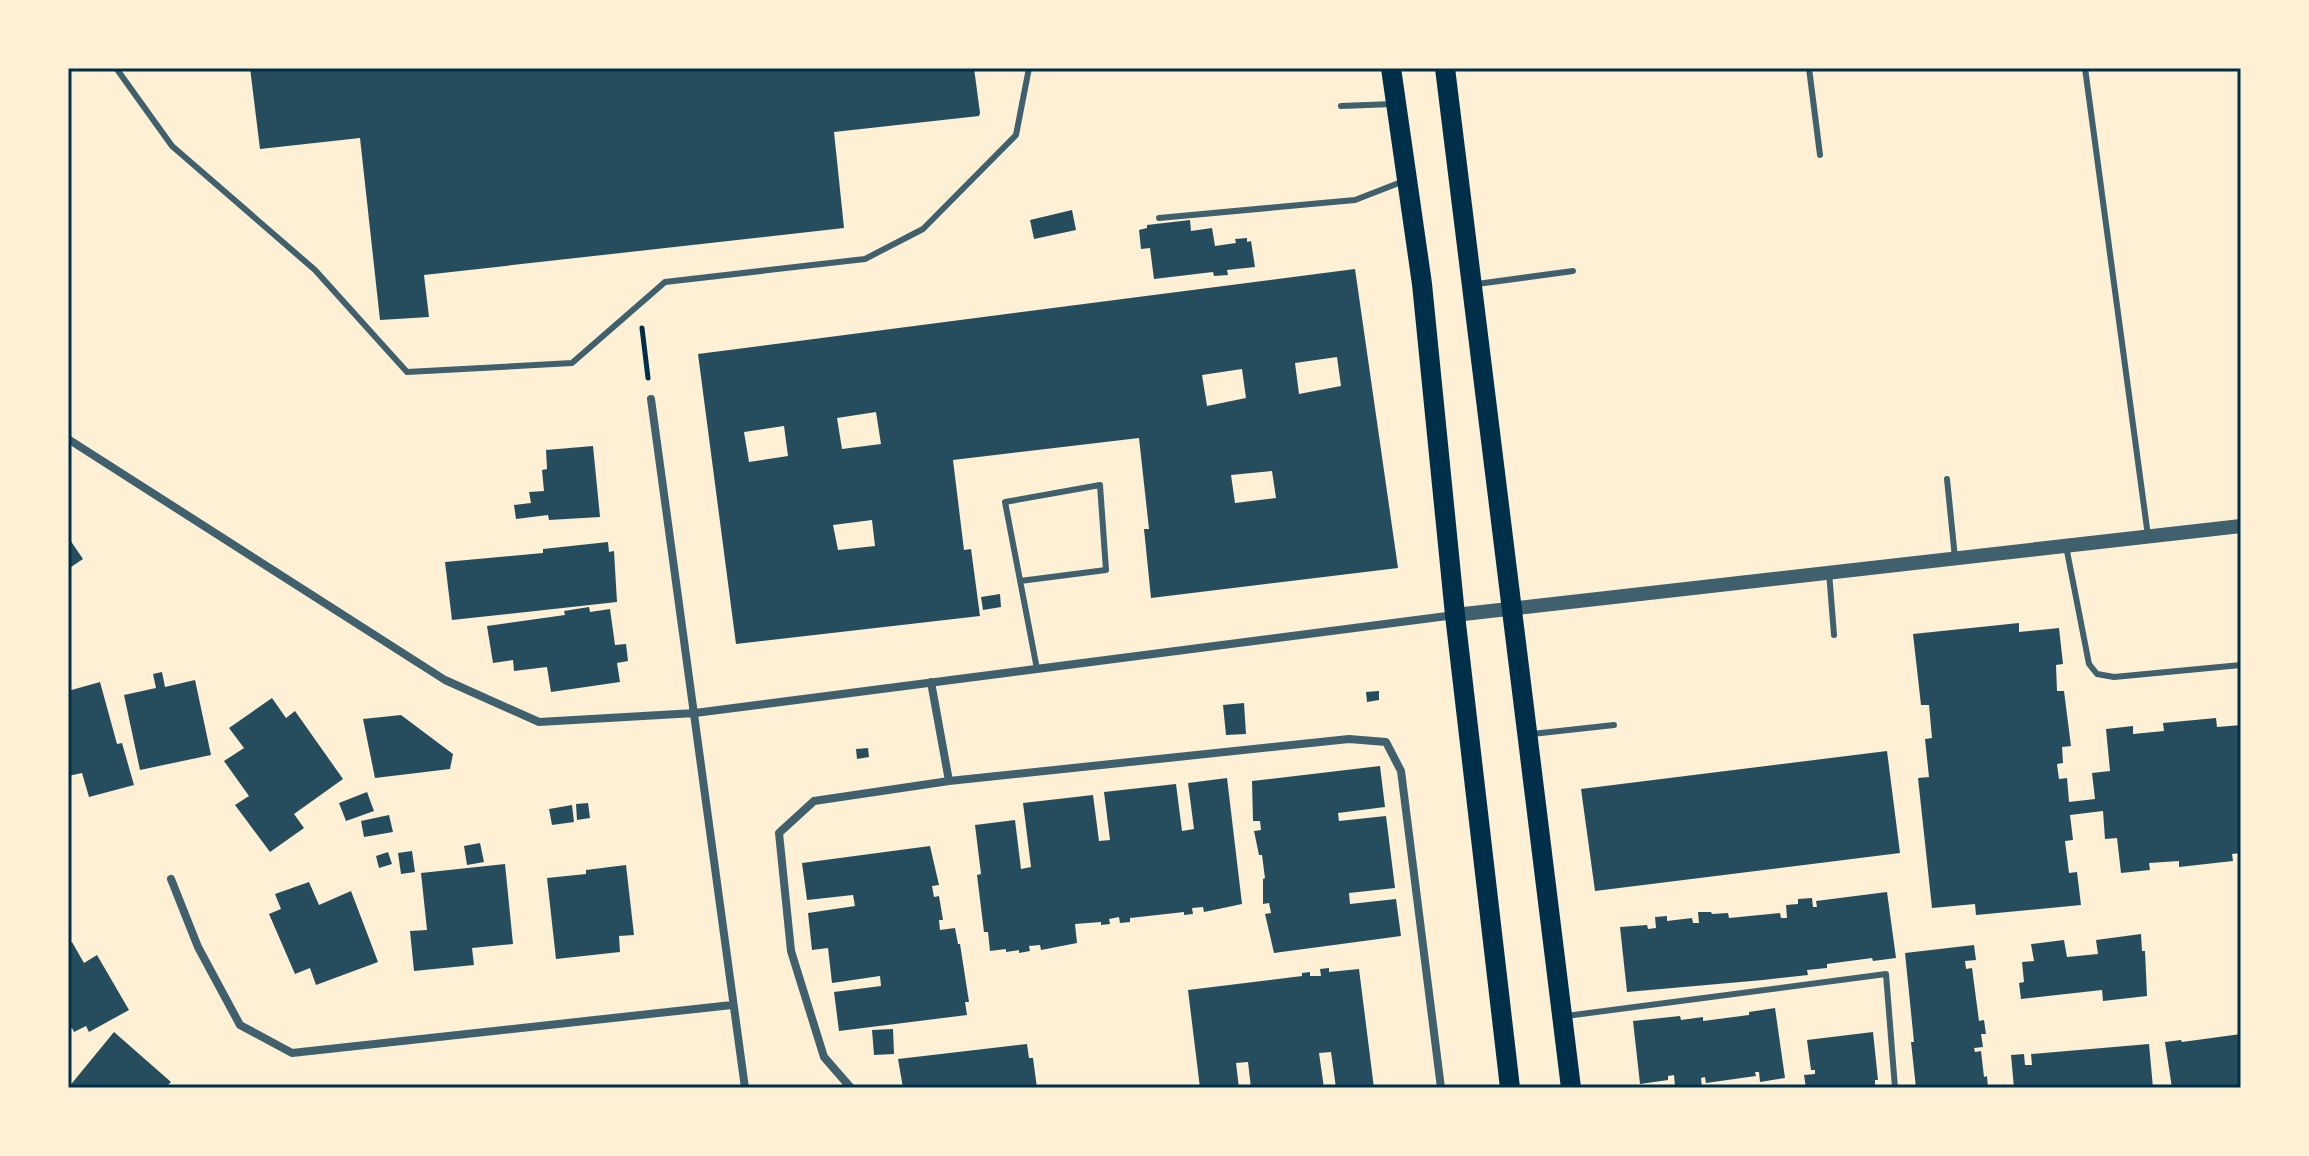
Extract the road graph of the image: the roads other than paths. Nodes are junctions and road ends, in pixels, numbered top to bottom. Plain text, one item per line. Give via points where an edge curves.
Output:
1 (116, 68) edge
2 (1029, 68) edge
3 (1391, 68) edge
4 (1445, 68) edge
5 (1809, 68) edge
6 (2085, 68) edge
7 (1396, 104) junction
8 (1341, 106) dead end
9 (1820, 155) dead end
10 (1407, 180) junction
11 (1159, 218) dead end
12 (1573, 271) dead end
13 (1472, 285) junction
14 (651, 399) road end
15 (68, 439) edge
16 (1947, 479) dead end
17 (2241, 526) edge
18 (2148, 536) junction
19 (2066, 546) junction
20 (1955, 558) junction
21 (1829, 572) junction
22 (1020, 581) junction
23 (1513, 607) junction
24 (1455, 615) junction
25 (1834, 635) dead end
26 (2241, 665) edge
27 (1037, 669) junction
28 (931, 682) junction
29 (695, 713) junction
30 (1614, 725) dead end
31 (1528, 735) junction
32 (949, 781) junction
33 (171, 879) dead end
34 (732, 1005) junction
35 (1562, 1016) junction
36 (745, 1088) edge
37 (851, 1088) edge
38 (1441, 1088) edge
39 (1510, 1088) edge
40 (1571, 1088) edge
41 (1895, 1088) edge

1 - 2 lane via 172,146 315,270 407,372 572,363 665,282 865,259 923,229 1016,135
3 - 7 main road
4 - 13 main road
5 - 9 lane
6 - 18 lane
7 - 8 lane
7 - 10 main road
10 - 11 lane via 1355,200
10 - 24 main road
12 - 13 lane
13 - 23 main road
14 - 29 street
15 - 29 street via 445,680 539,722
16 - 20 lane
17 - 18 street
18 - 19 street
19 - 20 street
19 - 26 lane via 2089,664 2097,674 2114,677
20 - 21 street
21 - 23 street
21 - 25 lane
22 - 22 lane via 1005,502 1100,485 1106,570
22 - 27 lane
23 - 24 street
23 - 31 main road
24 - 27 street
24 - 39 main road
27 - 28 street
28 - 29 street
28 - 32 street
29 - 34 street
30 - 31 lane
31 - 35 main road
32 - 37 street via 814,801 779,833 791,951 824,1057
32 - 38 street via 1349,739 1386,742 1401,771
33 - 34 street via 198,947 240,1025 292,1053
34 - 36 street
35 - 40 main road
35 - 41 lane via 1886,974

